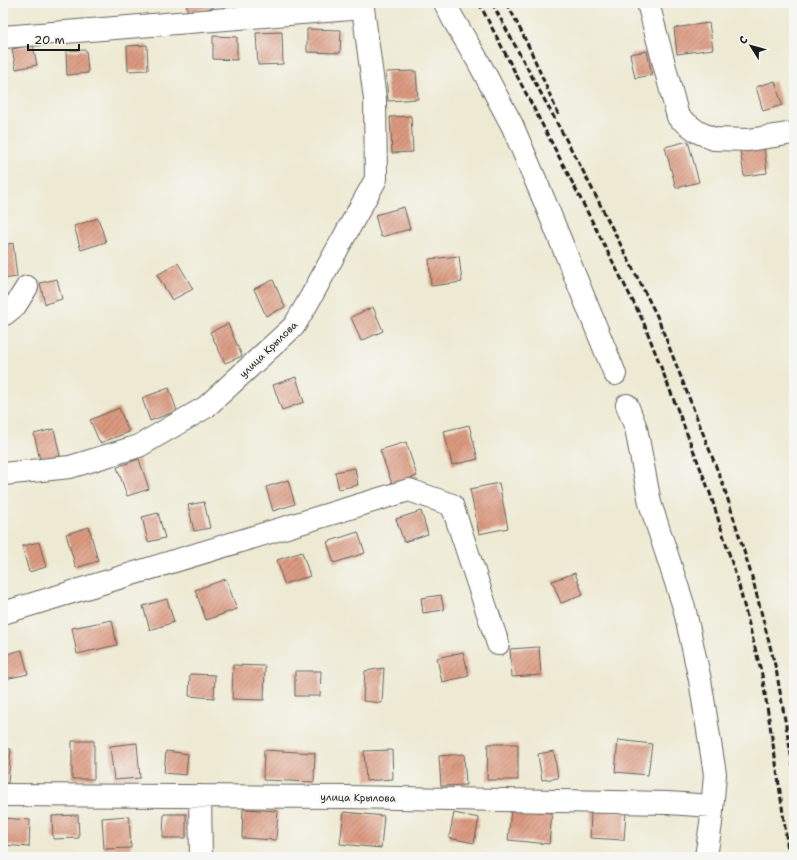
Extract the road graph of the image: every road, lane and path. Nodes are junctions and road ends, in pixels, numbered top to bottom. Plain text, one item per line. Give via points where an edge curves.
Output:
1 (446, 3) edge
2 (648, 3) edge
3 (363, 6) edge
4 (3, 37) edge
5 (794, 134) edge
6 (27, 287) dead end
7 (3, 314) edge
8 (615, 374) dead end
9 (627, 405) dead end
10 (3, 474) edge
11 (3, 613) edge
12 (498, 644) dead end
13 (3, 795) edge
14 (200, 796) junction
15 (712, 806) junction
16 (201, 857) edge
17 (706, 857) edge

1 - 8 street via 512,125
2 - 5 street via 678,117 698,132 714,139 748,140
3 - 4 street
3 - 10 street, улица Крылова via 375,99 376,179 294,326 206,407 139,446 70,467
6 - 7 street via 15,306
9 - 15 street via 636,428 650,503 684,607 698,673 715,774
11 - 12 street via 409,490 452,505
13 - 14 street, улица Крылова
14 - 15 street, улица Крылова via 668,803
14 - 16 street
15 - 17 street

